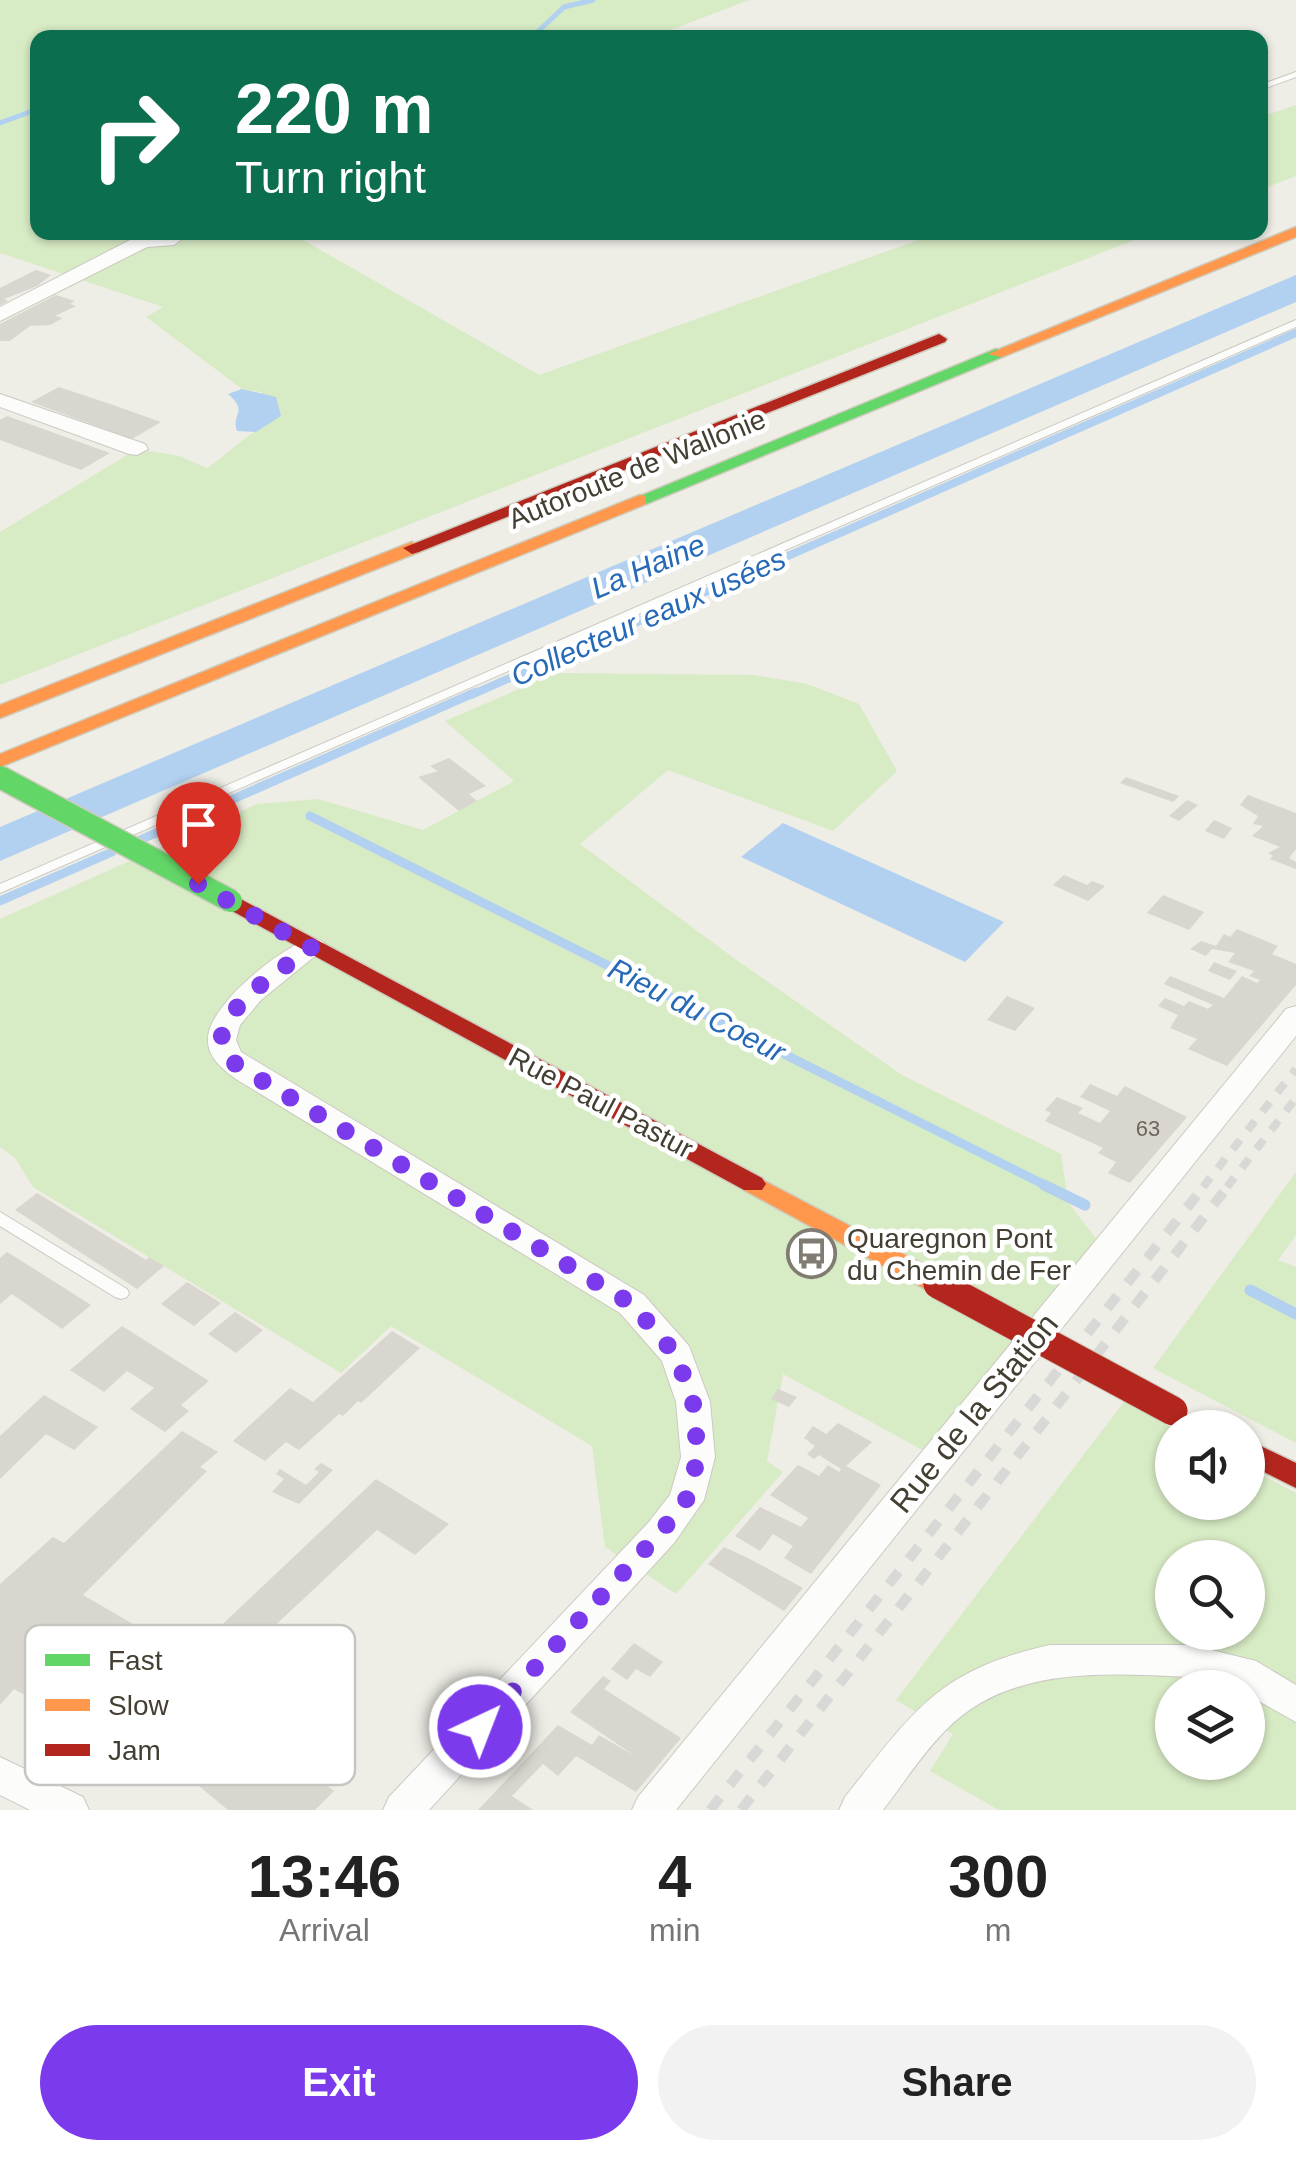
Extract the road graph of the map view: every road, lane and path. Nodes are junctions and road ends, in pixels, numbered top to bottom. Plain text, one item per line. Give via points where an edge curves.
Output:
1 (1296, 74) edge
2 (1268, 85) edge
3 (1296, 232) edge
4 (134, 240) edge
5 (0, 315) edge
6 (1296, 323) edge
7 (964, 328) dead end
8 (0, 400) edge
9 (137, 449) dead end
10 (0, 712) edge
11 (0, 761) edge
12 (0, 777) edge
13 (0, 889) edge
14 (312, 948) junction
15 (1296, 1016) edge
16 (0, 1218) edge
17 (121, 1293) dead end
18 (1169, 1410) edge
19 (1265, 1460) edge
20 (1296, 1476) edge
21 (1296, 1706) edge
22 (0, 1775) edge
23 (69, 1810) edge
24 (402, 1810) edge
25 (652, 1810) edge
26 (859, 1810) edge

1 - 2 lane
3 - 11 main road, Autoroute de Wallonie
4 - 5 street
6 - 13 lane
7 - 10 main road, Autoroute de Wallonie
8 - 9 street
12 - 14 main road, Rue Paul Pastur, bridge
14 - 18 main road, Rue Paul Pastur, bridge
14 - 24 street via 238,1008 220,1041 226,1054 632,1304 676,1355 693,1402 698,1457 686,1500
15 - 25 street, Rue de la Station
16 - 17 lane
19 - 20 main road
21 - 26 street via 1242,1673 1191,1661 1066,1660 1014,1669 958,1696 930,1719
22 - 23 street

